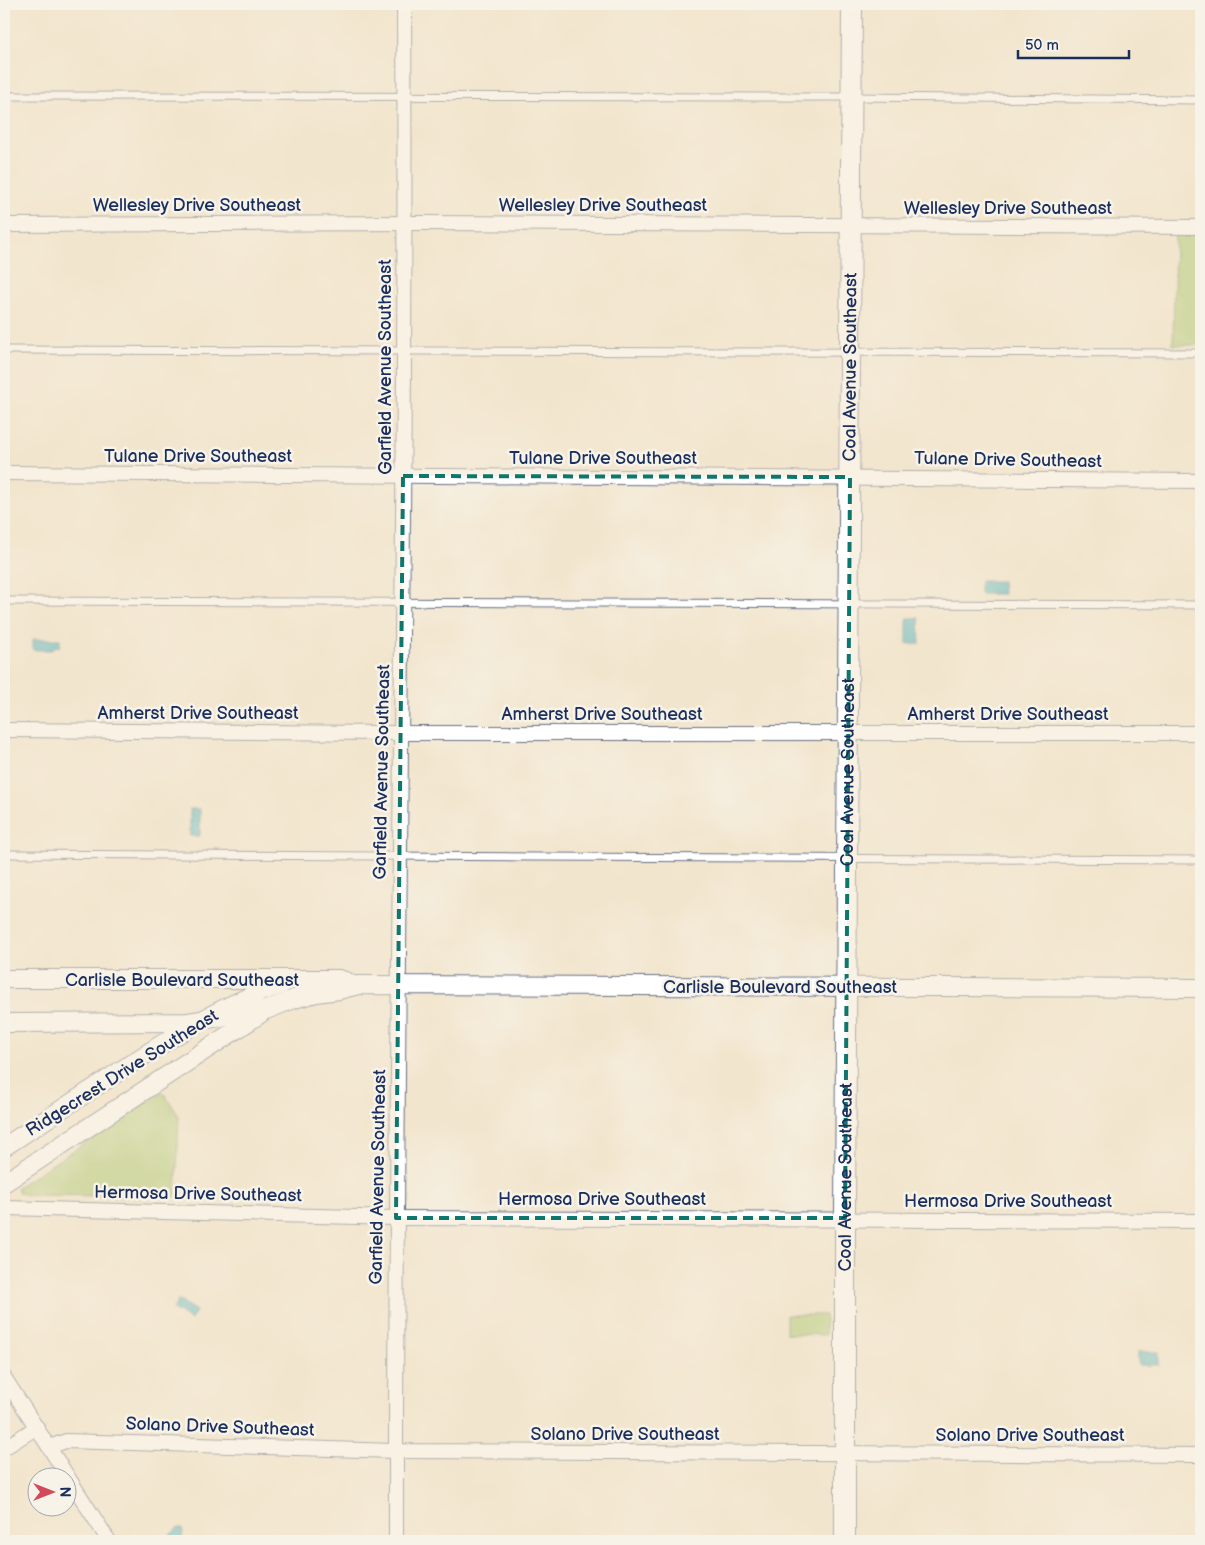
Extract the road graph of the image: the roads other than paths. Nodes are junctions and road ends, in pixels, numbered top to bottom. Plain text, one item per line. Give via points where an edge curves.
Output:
1 (404, 4) edge
2 (852, 4) edge
3 (4, 96) edge
4 (404, 96) junction
5 (851, 97) junction
6 (1201, 100) edge
7 (405, 223) junction
8 (4, 225) edge
9 (850, 226) junction
10 (1201, 227) edge
11 (4, 350) edge
12 (404, 351) junction
13 (850, 351) junction
14 (1201, 353) edge
15 (4, 473) edge
16 (404, 476) junction
17 (850, 477) junction
18 (1201, 480) edge
19 (4, 601) edge
20 (402, 601) junction
21 (849, 603) junction
22 (1201, 605) edge
23 (4, 730) edge
24 (401, 732) junction
25 (849, 732) junction
26 (1201, 733) edge
27 (4, 854) edge
28 (399, 855) junction
29 (848, 860) junction
30 (1201, 860) edge
31 (4, 979) edge
32 (298, 980) junction
33 (358, 986) junction
34 (400, 986) junction
35 (848, 987) junction
36 (1201, 988) edge
37 (266, 1010) junction
38 (203, 1020) junction
39 (118, 1022) junction
40 (4, 1023) edge
41 (157, 1047) junction
42 (4, 1146) edge
43 (4, 1183) edge
44 (4, 1208) edge
45 (396, 1218) junction
46 (845, 1218) junction
47 (1201, 1221) edge
48 (4, 1377) edge
49 (37, 1427) junction
50 (50, 1447) junction
51 (4, 1448) edge
52 (395, 1451) junction
53 (845, 1453) junction
54 (1201, 1455) edge
55 (109, 1541) edge
56 (396, 1541) edge
57 (845, 1541) edge

1 - 4 street, Garfield Avenue Southeast
2 - 5 main road, Coal Avenue Southeast
3 - 4 lane
4 - 5 lane
4 - 7 street, Garfield Avenue Southeast
5 - 6 lane
5 - 9 main road, Coal Avenue Southeast
7 - 8 street, Wellesley Drive Southeast
7 - 9 street, Wellesley Drive Southeast
7 - 12 street, Garfield Avenue Southeast
9 - 10 street, Wellesley Drive Southeast
9 - 13 main road, Coal Avenue Southeast
11 - 12 lane
12 - 13 lane
12 - 16 street, Garfield Avenue Southeast
13 - 14 lane
13 - 17 main road, Coal Avenue Southeast
15 - 16 street, Tulane Drive Southeast
16 - 17 street, Tulane Drive Southeast
16 - 20 street, Garfield Avenue Southeast
17 - 18 street, Tulane Drive Southeast
17 - 21 main road, Coal Avenue Southeast
19 - 20 lane
20 - 21 lane
20 - 24 street, Garfield Avenue Southeast
21 - 22 lane
21 - 25 main road, Coal Avenue Southeast
23 - 24 street, Amherst Drive Southeast
24 - 25 street, Amherst Drive Southeast
24 - 28 street, Garfield Avenue Southeast
25 - 26 street, Amherst Drive Southeast
25 - 29 main road, Coal Avenue Southeast
27 - 28 lane
28 - 29 lane
28 - 34 street, Garfield Avenue Southeast
29 - 30 lane
29 - 35 main road, Coal Avenue Southeast
31 - 32 street, Carlisle Boulevard Southeast
32 - 33 street, Carlisle Boulevard Southeast via 339,979
32 - 38 street, Ridgecrest Drive Southeast via 262,991
33 - 34 street, Carlisle Boulevard Southeast
33 - 37 street, Carlisle Boulevard Southeast via 309,995
34 - 35 street, Carlisle Boulevard Southeast
34 - 45 street, Garfield Avenue Southeast
35 - 36 street, Carlisle Boulevard Southeast
35 - 46 main road, Coal Avenue Southeast
37 - 38 street, Carlisle Boulevard Southeast
37 - 43 street, Ridgecrest Drive Southeast
38 - 39 street, Carlisle Boulevard Southeast
38 - 41 street, Ridgecrest Drive Southeast
39 - 40 street, Carlisle Boulevard Southeast
39 - 41 street via 142,1027 150,1033
41 - 42 street, Ridgecrest Drive Southeast
44 - 45 street, Hermosa Drive Southeast
45 - 46 street, Hermosa Drive Southeast
45 - 52 street, Garfield Avenue Southeast
46 - 47 street, Hermosa Drive Southeast
46 - 53 main road, Coal Avenue Southeast
48 - 49 street
49 - 50 street
49 - 51 street
50 - 52 street, Solano Drive Southeast via 66,1441
50 - 55 street
52 - 53 street, Solano Drive Southeast
52 - 56 street, Garfield Avenue Southeast
53 - 54 street, Solano Drive Southeast
53 - 57 main road, Coal Avenue Southeast

